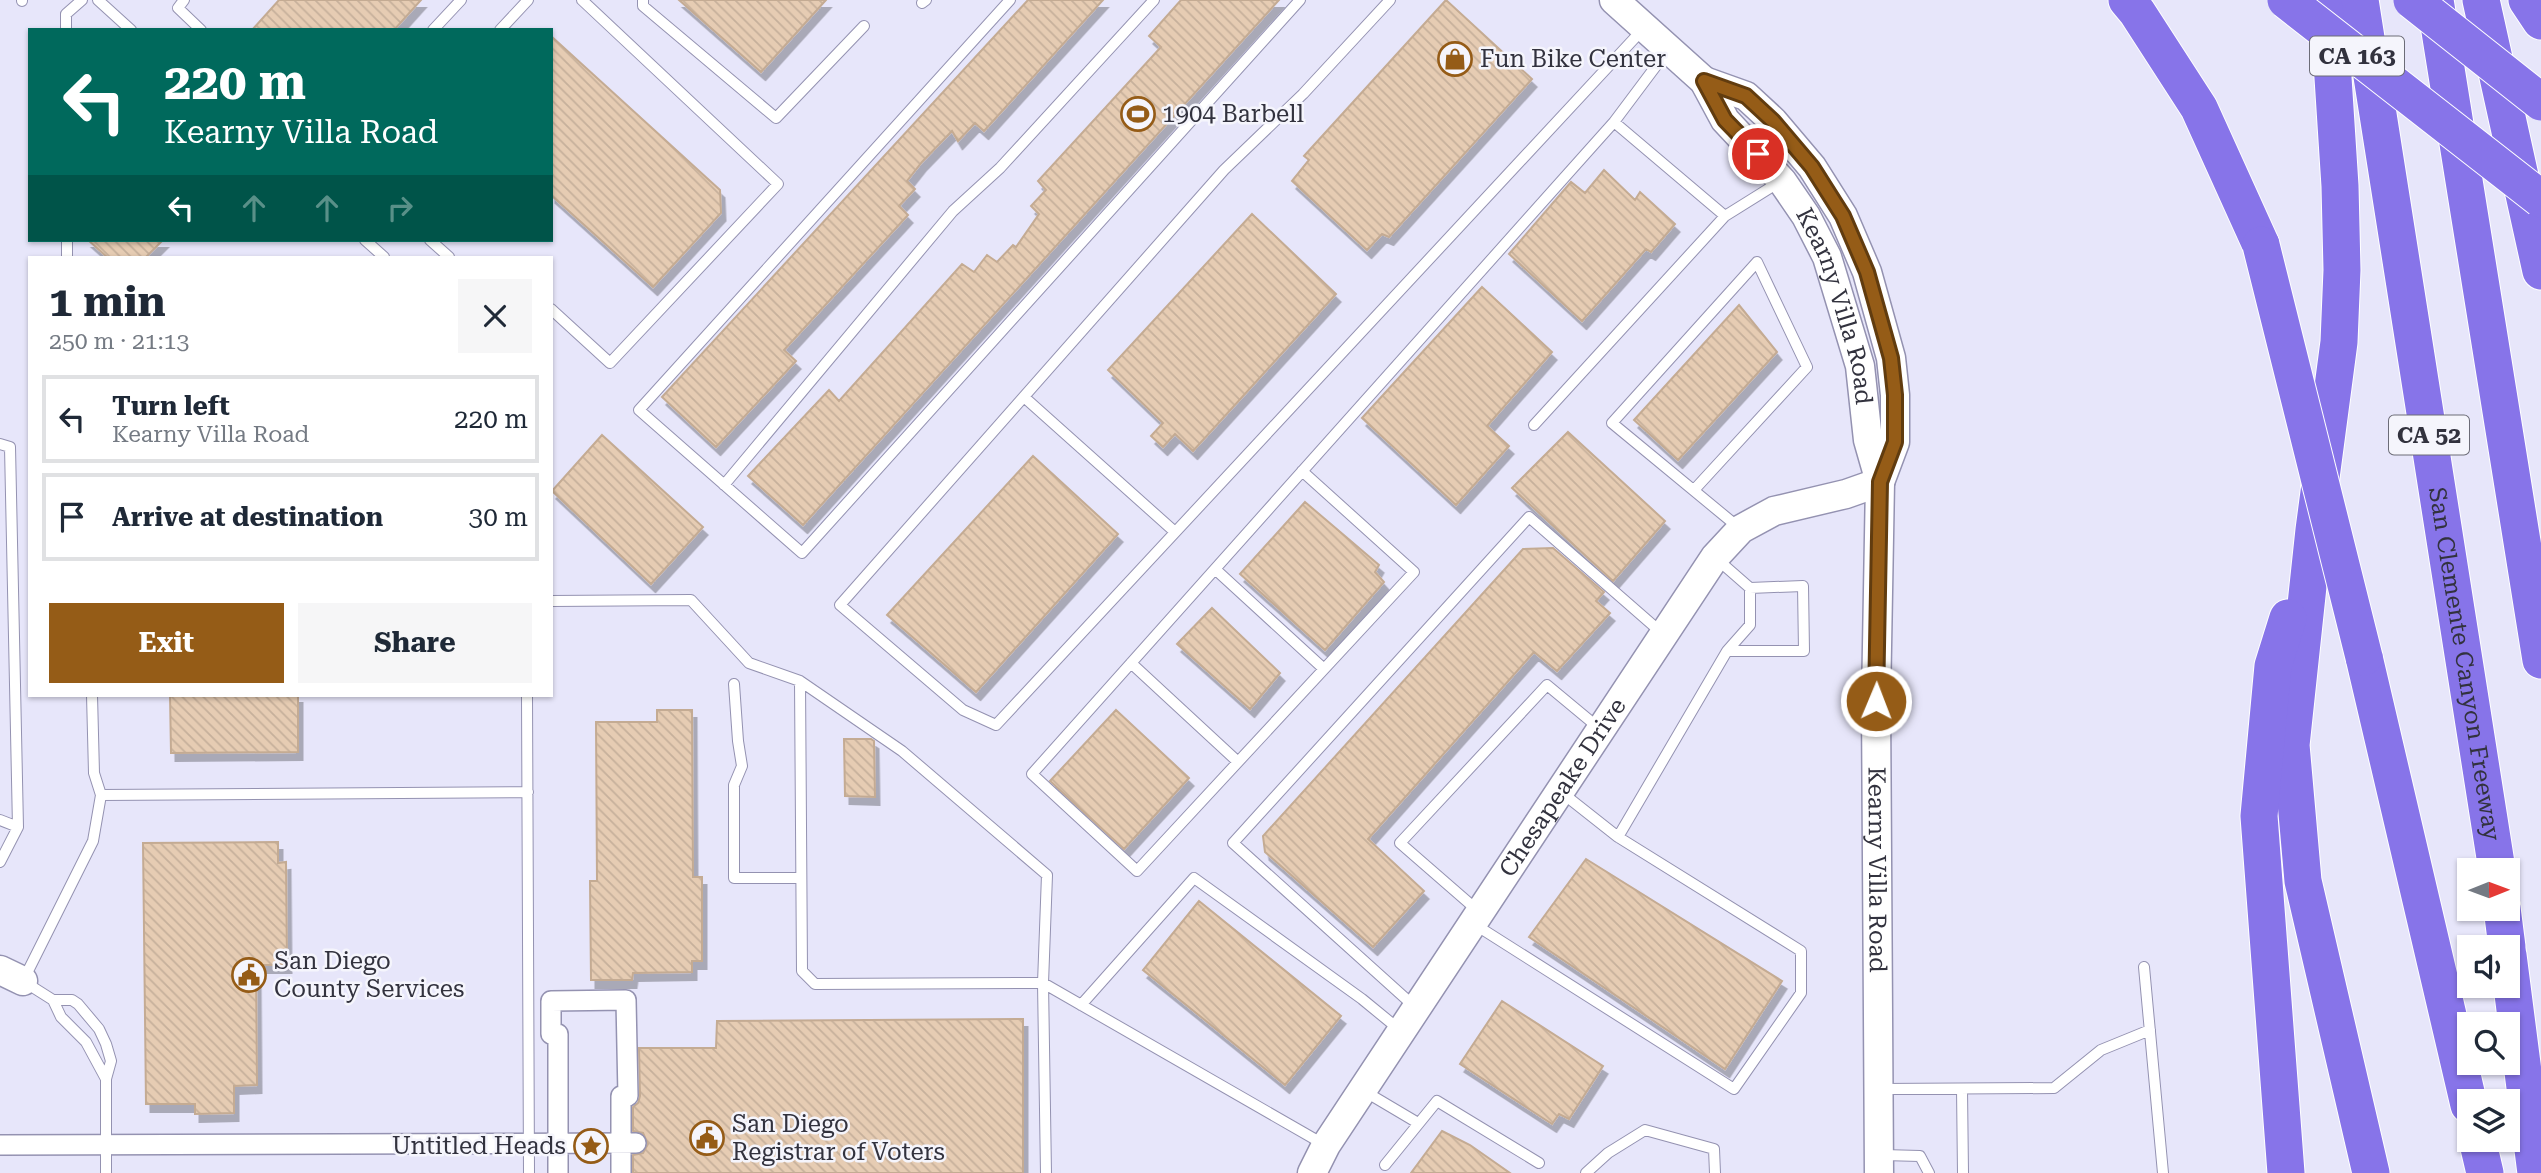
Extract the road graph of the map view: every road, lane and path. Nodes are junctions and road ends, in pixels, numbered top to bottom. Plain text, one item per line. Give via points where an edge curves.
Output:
1 (82, 0) edge
2 (99, 0) edge
3 (184, 0) edge
4 (461, 0) edge
5 (528, 0) edge
6 (582, 0) edge
7 (643, 0) edge
8 (1010, 0) edge
9 (1154, 0) edge
10 (1300, 0) edge
11 (1390, 0) edge
12 (2127, 0) edge
13 (2286, 0) edge
14 (2328, 0) edge
15 (2360, 0) edge
16 (2412, 0) edge
17 (2435, 0) edge
18 (2482, 0) edge
19 (2527, 0) edge
20 (1631, 13) edge
21 (2541, 21) edge
22 (864, 26) dead end
23 (66, 28) edge
24 (129, 28) edge
25 (199, 28) edge
26 (435, 28) edge
27 (502, 28) edge
28 (1668, 50) junction
29 (1704, 81) junction
30 (2541, 102) edge
31 (1614, 122) junction
32 (1782, 181) junction
33 (2541, 199) edge
34 (1724, 216) junction
35 (367, 242) edge
36 (432, 242) edge
37 (383, 256) edge
38 (448, 256) edge
39 (2541, 271) edge
40 (553, 311) edge
41 (1024, 397) junction
42 (1534, 425) dead end
43 (0, 444) edge
44 (1302, 471) junction
45 (1880, 482) junction
46 (724, 485) junction
47 (1694, 490) junction
48 (1741, 529) junction
49 (2314, 530) junction
50 (1175, 532) junction
51 (1715, 557) junction
52 (1215, 569) junction
53 (1750, 588) junction
54 (553, 601) edge
55 (1664, 634) junction
56 (1727, 651) junction
57 (2541, 660) edge
58 (1131, 663) junction
59 (1324, 669) junction
60 (800, 681) junction
61 (734, 684) dead end
62 (92, 697) edge
63 (527, 697) edge
64 (1601, 729) junction
65 (1238, 762) junction
66 (1560, 791) junction
67 (528, 792) junction
68 (101, 795) junction
69 (0, 820) edge
70 (18, 827) junction
71 (1618, 837) junction
72 (2495, 858) edge
73 (0, 862) edge
74 (801, 878) junction
75 (1477, 918) junction
76 (2144, 967) dead end
77 (11, 975) edge
78 (1044, 983) junction
79 (2514, 998) edge
80 (53, 1000) junction
81 (1081, 1005) junction
82 (1417, 1009) junction
83 (2150, 1030) junction
84 (1402, 1032) junction
85 (106, 1079) junction
86 (1878, 1089) junction
87 (1962, 1089) junction
88 (2465, 1089) edge
89 (1363, 1091) junction
90 (1418, 1124) junction
91 (629, 1143) junction
92 (0, 1145) edge
93 (106, 1145) junction
94 (529, 1145) junction
95 (558, 1145) junction
96 (1326, 1145) junction
97 (2480, 1152) edge
98 (1539, 1163) dead end
99 (1879, 1164) edge
100 (1385, 1166) dead end
101 (106, 1173) edge
102 (529, 1173) edge
103 (558, 1173) edge
104 (621, 1173) edge
105 (1046, 1173) edge
106 (1312, 1173) edge
107 (1586, 1173) edge
108 (1714, 1173) edge
109 (1929, 1173) edge
110 (1963, 1173) edge
111 (2163, 1173) edge
112 (2286, 1173) edge
113 (2371, 1173) edge
114 (2485, 1173) edge
115 (2536, 1173) edge

1 - 23 lane via 66,14
2 - 24 lane
3 - 25 lane via 178,8
4 - 26 lane
5 - 27 lane
6 - 40 lane via 778,184 610,363
7 - 22 lane via 643,6 776,118
8 - 46 lane via 639,410
9 - 46 lane via 1000,169 953,211
10 - 46 lane via 802,553
11 - 41 lane via 1224,170
12 - 88 highway, bridge via 2199,108 2261,245
13 - 33 highway, CA 163, bridge
14 - 49 highway via 2343,270 2339,342
15 - 72 highway, San Clemente Canyon Freeway / CA 52
16 - 30 highway, CA 163, bridge
17 - 57 highway, CA 52
18 - 39 highway
19 - 21 highway
20 - 28 main road, Kearny Villa Road
20 - 50 lane
28 - 29 main road, Kearny Villa Road
28 - 31 lane
29 - 32 main road, Kearny Villa Road via 1725,120
29 - 45 main road, Kearny Villa Road via 1746,96 1773,121 1812,167 1843,216 1867,272 1891,358 1895,442
31 - 34 lane
31 - 44 lane
32 - 34 lane
32 - 45 main road, Kearny Villa Road via 1807,216 1827,257 1860,366 1868,440
34 - 42 lane
35 - 37 lane
36 - 38 lane
41 - 50 lane
41 - 50 lane via 840,605 963,710 996,725
43 - 70 lane via 10,447
44 - 52 lane
44 - 59 lane via 1414,572
45 - 48 main road, Chesapeake Drive via 1774,511
45 - 86 main road, Kearny Villa Road
47 - 47 lane via 1612,423 1757,262 1807,367
47 - 48 lane
48 - 51 main road, Chesapeake Drive
49 - 112 highway via 2273,666 2259,816
49 - 113 highway via 2291,745 2303,881
51 - 53 lane
51 - 55 main road, Chesapeake Drive
52 - 58 lane
52 - 59 lane
53 - 56 lane via 1749,625
53 - 56 lane via 1803,586 1804,651
54 - 60 lane via 691,600 749,663
55 - 64 main road, Chesapeake Drive
55 - 82 lane via 1529,517 1233,843
56 - 71 lane
58 - 65 lane
58 - 65 lane via 1032,774 1137,872
59 - 65 lane
60 - 74 lane
60 - 78 lane via 902,751 1047,875
61 - 74 lane via 742,766 734,785 734,878
62 - 68 lane via 94,773
63 - 67 lane
64 - 66 main road, Chesapeake Drive
64 - 75 lane via 1547,685 1400,843
66 - 71 lane
66 - 75 main road, Chesapeake Drive
67 - 68 lane
67 - 94 lane
68 - 77 lane via 93,841
69 - 70 lane
70 - 73 lane
71 - 75 lane via 1801,951 1801,993 1734,1089
74 - 78 lane via 802,971 815,984
75 - 82 main road, Chesapeake Drive
76 - 83 lane
77 - 80 lane
78 - 81 lane
78 - 105 lane
79 - 115 highway
80 - 85 lane via 61,1017 86,1042
80 - 85 lane via 72,1000 99,1029 111,1061
81 - 84 lane via 1194,878
81 - 96 lane
82 - 84 main road, Chesapeake Drive
83 - 87 lane via 2101,1050 2054,1088
83 - 111 lane
84 - 89 main road, Chesapeake Drive
85 - 93 lane
86 - 87 lane
86 - 99 main road, Kearny Villa Road
87 - 110 lane
89 - 90 lane
89 - 96 main road, Chesapeake Drive
90 - 98 lane via 1437,1101
90 - 100 lane
91 - 95 street
91 - 95 street via 621,1096 628,1096 626,1000 551,1001 551,1034 558,1034
91 - 104 street
92 - 93 street
93 - 94 street
93 - 101 lane
94 - 95 street
94 - 102 lane
95 - 103 street
96 - 106 main road, Chesapeake Drive
97 - 114 highway
99 - 109 lane via 1920,1156
107 - 108 lane via 1645,1130 1714,1149

